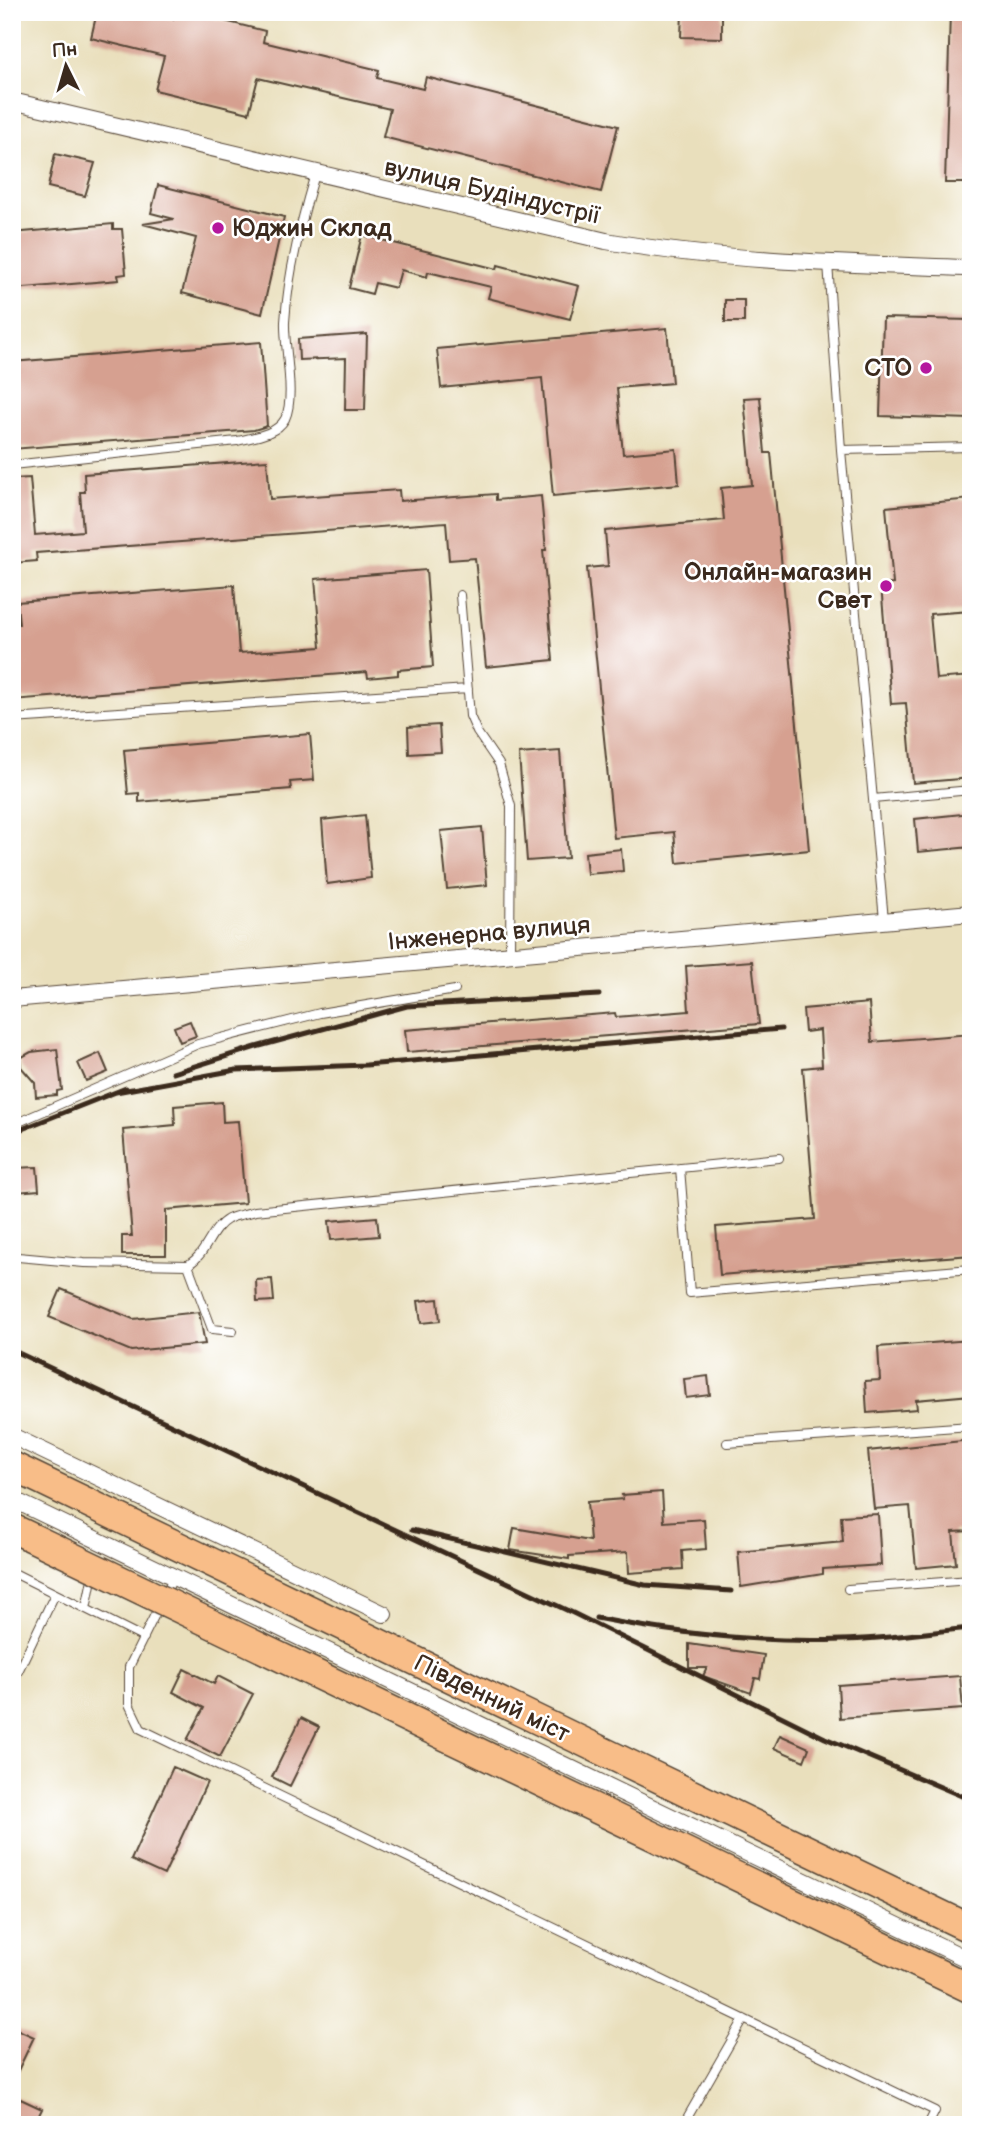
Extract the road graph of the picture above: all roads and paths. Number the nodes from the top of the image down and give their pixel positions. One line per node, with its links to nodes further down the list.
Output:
1 (12, 102): 2 (street, вулиця Будіндустрії)
2 (315, 174): 3 (street, вулиця Будіндустрії); 7 (lane)
3 (828, 263): 4 (street, вулиця Будіндустрії); 6 (lane)
4 (971, 268)
5 (971, 447): 6 (lane)
6 (841, 450): 12 (lane)
7 (12, 465)
8 (460, 595): 9 (lane)
9 (468, 689): 10 (lane); 15 (lane)
10 (12, 719)
11 (971, 790): 12 (lane)
12 (873, 799): 14 (lane)
13 (971, 913): 14 (street, Інженерна вулиця)
14 (884, 919): 15 (street, Інженерна вулиця)
15 (510, 954): 17 (street, Інженерна вулиця)
16 (455, 990): 18 (lane)
17 (12, 999)
18 (12, 1125)
19 (779, 1158): 20 (lane)
20 (680, 1168): 22 (lane); 23 (lane)
21 (12, 1252): 22 (lane)
22 (188, 1265): 24 (lane)
23 (971, 1269)
24 (233, 1331)
25 (971, 1426): 27 (lane)
26 (12, 1436): 38 (street)
27 (727, 1443)
28 (12, 1466): 41 (highway, Південний міст)
29 (12, 1499): 31 (street)
30 (12, 1528): 43 (highway, bridge)
31 (99, 1541): 33 (street); 37 (lane)
32 (12, 1572): 36 (lane)
33 (174, 1576): 39 (lane); 42 (street)
34 (971, 1580): 35 (lane)
35 (848, 1589)
36 (55, 1594): 37 (lane); 40 (lane)
37 (86, 1609): 39 (lane)
38 (384, 1614)
39 (144, 1638): 44 (lane)
40 (12, 1684)
41 (971, 1929)
42 (971, 1961)
43 (971, 1989)
44 (744, 2018): 45 (lane); 46 (lane)
45 (683, 2125)
46 (928, 2125)

